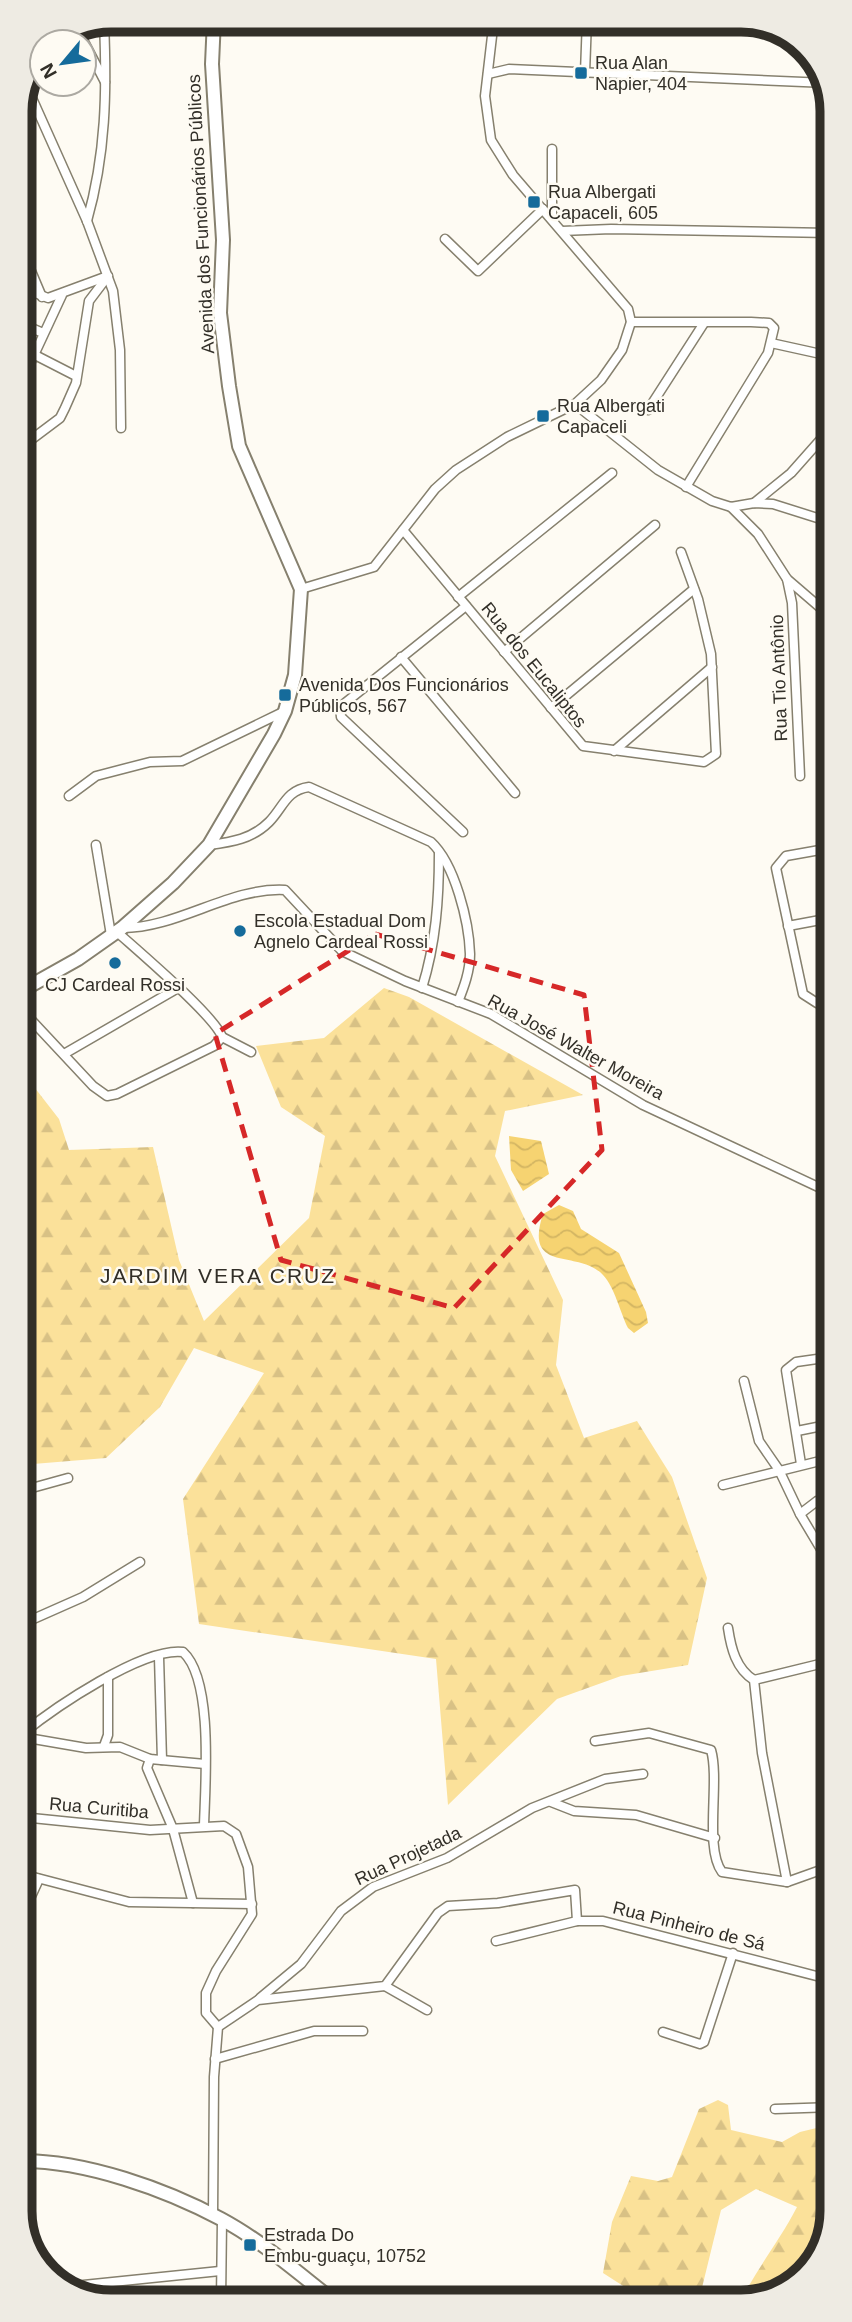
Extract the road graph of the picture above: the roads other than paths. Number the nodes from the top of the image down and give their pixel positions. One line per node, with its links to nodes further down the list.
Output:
1 (104, 32): 9 (street)
2 (213, 32): 46 (street, Avenida dos Funcionários Públicos)
3 (493, 32): 7 (street)
4 (587, 32): 6 (street)
5 (98, 68): 9 (street)
6 (585, 73): 7 (street); 8 (street)
7 (488, 74): 12 (street)
8 (815, 83)
9 (107, 85): 14 (street)
10 (33, 100): 14 (street)
11 (552, 149): 13 (street)
12 (544, 209): 13 (street); 17 (street)
13 (552, 219): 15 (street)
14 (88, 220): 19 (street)
15 (562, 231): 16 (street); 23 (street)
16 (820, 233)
17 (444, 239)
18 (32, 273): 22 (street)
19 (108, 276): 21 (street); 31 (street); 34 (street)
20 (32, 292): 22 (street)
21 (62, 295): 22 (street); 26 (street)
22 (42, 297)
23 (631, 322): 24 (street); 32 (street)
24 (704, 323): 27 (street); 33 (street)
25 (32, 329): 26 (street)
26 (43, 333): 29 (street)
27 (771, 344): 28 (street); 38 (street)
28 (820, 354)
29 (35, 355): 30 (street); 31 (street)
30 (32, 359)
31 (76, 376): 35 (street)
32 (575, 404): 38 (street); 43 (street)
33 (648, 410)
34 (121, 428)
35 (32, 439)
36 (820, 442): 39 (street)
37 (612, 473): 48 (street)
38 (686, 487): 40 (street)
39 (754, 503): 40 (street); 41 (street)
40 (730, 507): 45 (street)
41 (820, 519)
42 (655, 525): 51 (street)
43 (403, 530): 46 (street); 48 (street, Rua dos Eucaliptos)
44 (681, 552): 47 (street, Rua dos Eucaliptos)
45 (787, 579): 50 (street); 57 (street, Rua Tio Antônio)
46 (301, 589): 55 (street, Avenida dos Funcionários Públicos)
47 (694, 589): 53 (street, Rua dos Eucaliptos); 54 (street)
48 (458, 597): 49 (street, Rua dos Eucaliptos)
49 (466, 606): 51 (street, Rua dos Eucaliptos); 52 (street)
50 (820, 607)
51 (504, 652): 54 (street, Rua dos Eucaliptos)
52 (401, 657): 58 (street); 60 (street)
53 (712, 667): 56 (street); 56 (street, Rua dos Eucaliptos)
54 (551, 708): 56 (street, Rua dos Eucaliptos)
55 (285, 711): 59 (street); 62 (street, Avenida dos Funcionários Públicos)
56 (614, 751)
57 (800, 776)
58 (515, 793)
59 (69, 796)
60 (463, 832)
61 (96, 845): 67 (street)
62 (209, 845): 63 (street); 67 (street, Avenida dos Funcionários Públicos)
63 (439, 850): 70 (street); 71 (street)
64 (820, 850): 66 (street)
65 (820, 920): 66 (street)
66 (788, 926): 72 (street)
67 (117, 932): 68 (street, Avenida dos Funcionários Públicos); 69 (street); 70 (street, Rua José Walter Moreira)
68 (32, 985)
69 (178, 988): 74 (street); 76 (street)
70 (422, 988): 71 (street, Rua José Walter Moreira)
71 (458, 1002): 77 (street, Rua José Walter Moreira)
72 (820, 1003)
73 (32, 1021): 76 (street)
74 (222, 1037): 75 (street); 76 (street)
75 (251, 1052)
76 (64, 1054)
77 (820, 1188)
78 (820, 1359): 81 (street)
79 (744, 1381): 84 (street)
80 (820, 1426): 81 (street)
81 (797, 1431): 83 (street)
82 (820, 1460): 83 (street)
83 (801, 1464): 84 (street)
84 (779, 1470): 86 (street); 89 (street)
85 (68, 1478): 87 (street)
86 (723, 1485)
87 (32, 1489)
88 (820, 1500): 89 (street)
89 (800, 1514): 90 (street)
90 (820, 1545)
91 (140, 1562): 92 (street)
92 (32, 1620)
93 (728, 1628): 97 (street)
94 (159, 1657): 96 (street); 103 (street); 104 (street)
95 (820, 1664): 97 (street)
96 (108, 1677): 98 (street); 101 (street)
97 (754, 1680): 114 (street)
98 (32, 1727)
99 (32, 1737): 101 (street)
100 (595, 1741): 110 (street)
101 (104, 1746): 102 (street)
102 (150, 1759): 103 (street); 109 (street)
103 (162, 1760): 104 (street)
104 (205, 1764): 108 (street)
105 (642, 1774): 106 (street, Rua Projetada)
106 (551, 1802): 110 (street); 123 (street, Rua Projetada)
107 (32, 1817): 109 (street, Rua Curitiba)
108 (204, 1826): 109 (street, Rua Curitiba); 117 (street)
109 (173, 1829): 116 (street)
110 (715, 1838): 114 (street)
111 (820, 1870): 114 (street)
112 (32, 1877): 113 (street)
113 (39, 1879): 115 (street); 116 (street)
114 (787, 1882)
115 (32, 1894)
116 (193, 1903): 117 (street)
117 (252, 1904): 125 (street)
118 (577, 1921): 119 (street, Rua Pinheiro de Sá); 120 (street, Rua Pinheiro de Sá); 122 (street)
119 (496, 1941)
120 (733, 1953): 121 (street, Rua Pinheiro de Sá); 127 (street)
121 (820, 1977)
122 (385, 1986): 123 (street, Rua Projetada); 124 (street)
123 (258, 2000): 125 (street, Rua Projetada)
124 (426, 2010)
125 (218, 2027): 128 (street)
126 (363, 2031): 128 (street)
127 (663, 2032)
128 (215, 2059): 132 (street)
129 (820, 2108): 130 (street)
130 (775, 2109)
131 (32, 2161): 132 (street)
132 (218, 2217): 133 (street); 136 (street)
133 (220, 2271): 134 (street); 135 (street)
134 (83, 2285)
135 (221, 2290)
136 (319, 2290)

